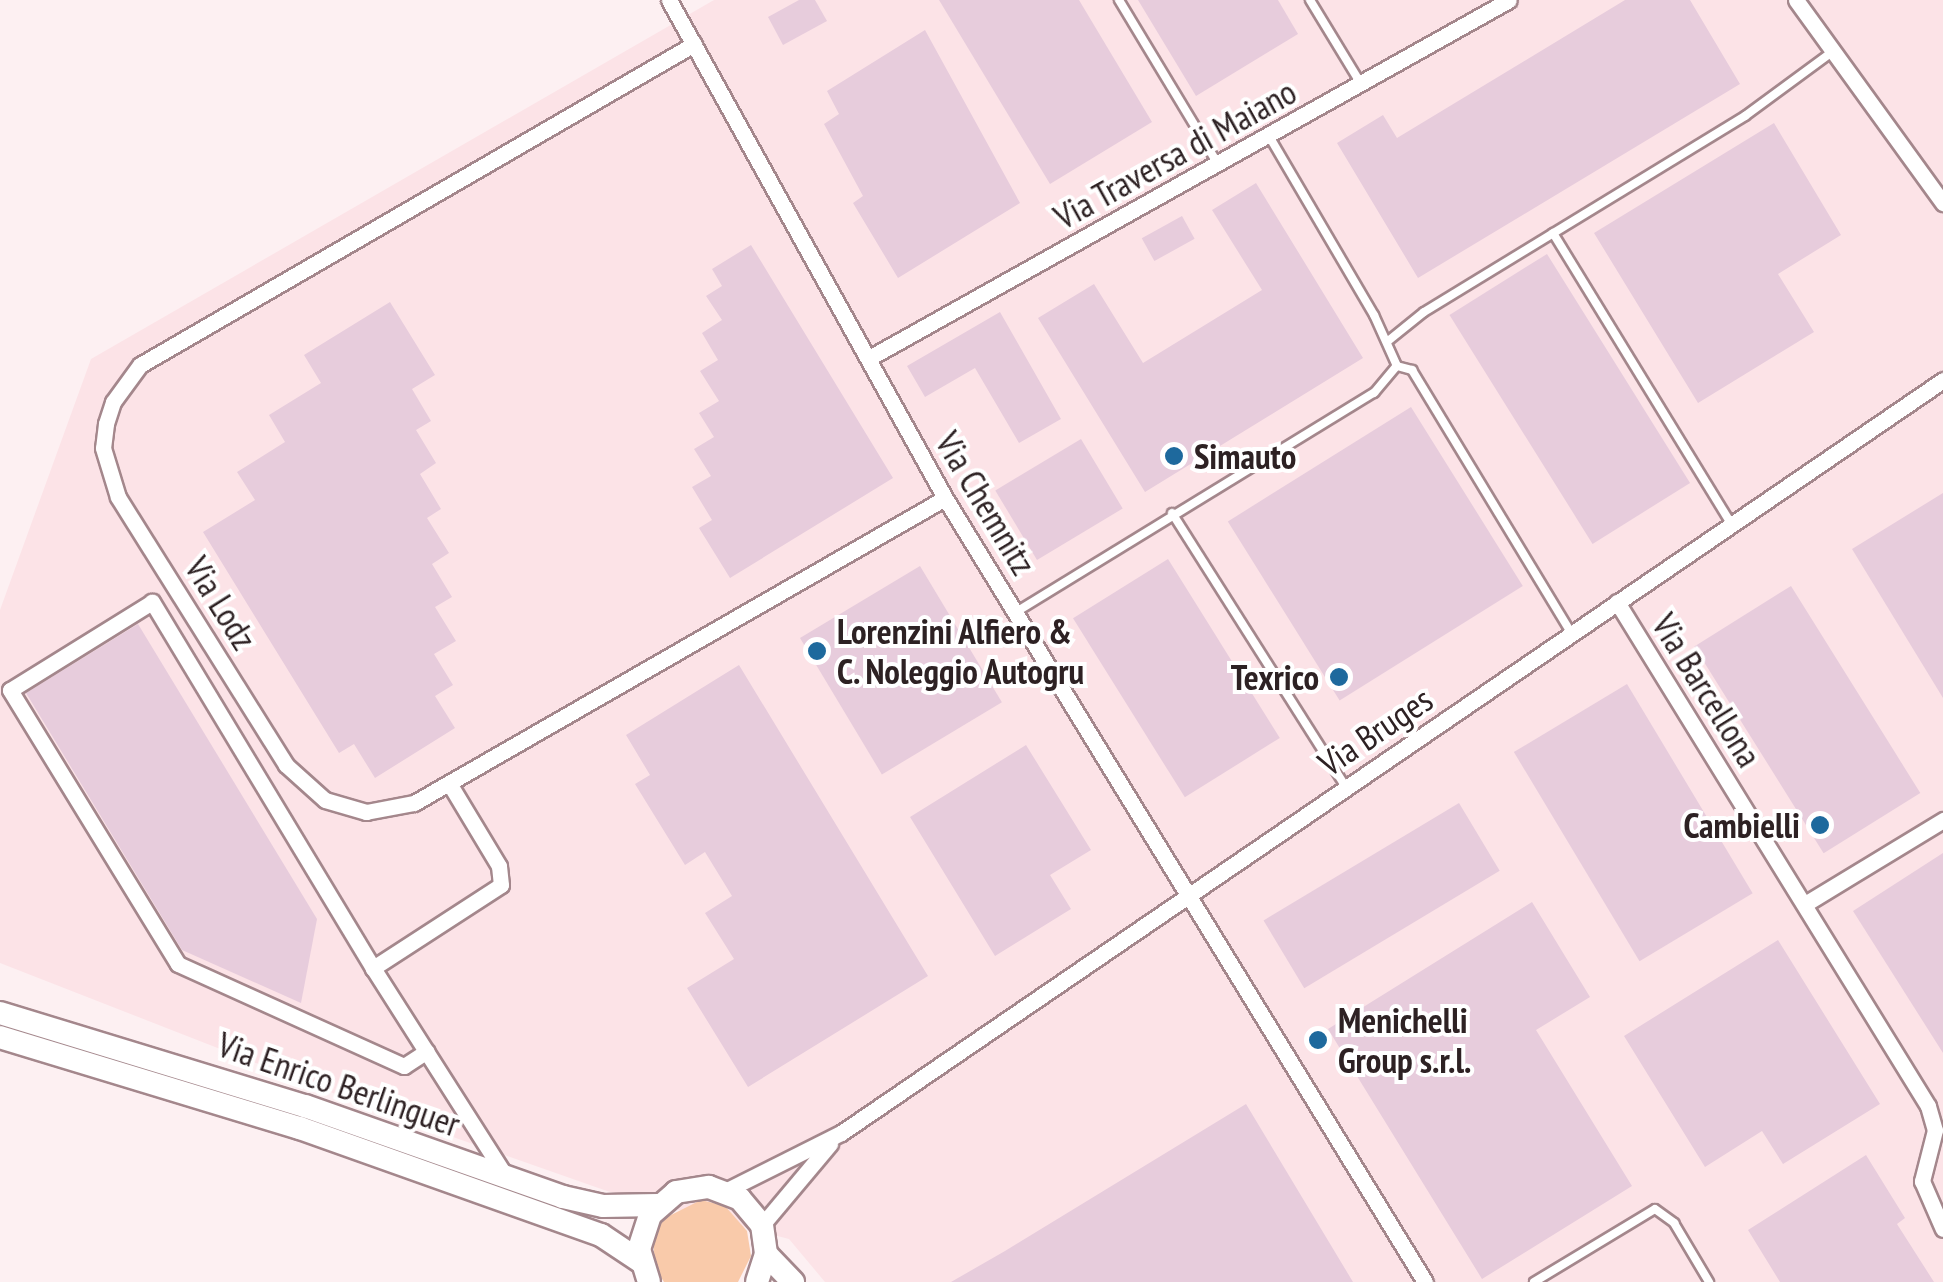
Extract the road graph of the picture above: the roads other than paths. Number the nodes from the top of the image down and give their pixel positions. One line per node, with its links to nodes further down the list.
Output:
1 (669, 0): 6 (street, Via Chemnitz)
2 (1119, 0): 10 (lane)
3 (1310, 0): 8 (lane)
4 (1509, 0): 8 (street, Via Traversa di Maiano)
5 (1796, 0): 7 (street)
6 (694, 44): 14 (street, Via Chemnitz); 23 (street, Via Lodz)
7 (1833, 51): 11 (street); 12 (lane)
8 (1361, 84): 9 (street, Via Traversa di Maiano)
9 (1268, 136): 10 (street, Via Traversa di Maiano); 13 (lane)
10 (1218, 164): 14 (street, Via Traversa di Maiano)
11 (1943, 203)
12 (1553, 233): 13 (lane); 19 (lane)
13 (1388, 342): 15 (lane)
14 (869, 358): 17 (street, Via Chemnitz)
15 (1397, 366): 18 (lane); 22 (lane)
16 (1943, 380): 19 (street, Via Bruges)
17 (946, 498): 21 (street, Via Chemnitz); 23 (street, Via Lodz)
18 (1172, 513): 21 (lane); 24 (lane)
19 (1732, 525): 20 (street, Via Bruges)
20 (1617, 602): 22 (street, Via Bruges); 27 (street, Via Barcellona)
21 (1016, 612): 26 (street, Via Chemnitz)
22 (1571, 633): 24 (street, Via Bruges)
23 (449, 783): 28 (street)
24 (1346, 787): 26 (street, Via Bruges)
25 (1943, 820): 27 (street)
26 (1188, 894): 32 (street, Via Bruges); 42 (street, Via Chemnitz)
27 (1805, 904): 37 (street, Via Barcellona)
28 (373, 968): 31 (street); 31 (street)
29 (0, 1013): 33 (main road, Via Enrico Berlinguer)
30 (0, 1037): 39 (main road, Via Enrico Berlinguer)
31 (427, 1051): 33 (street)
32 (840, 1133): 34 (street, Via Bruges); 36 (street, Via Bruges)
33 (507, 1178): 35 (main road, Via Enrico Berlinguer)
34 (727, 1190): 35 (main road, Via Enrico Berlinguer); 36 (main road)
35 (658, 1205): 39 (main road, Via Enrico Berlinguer)
36 (762, 1225): 38 (main road)
37 (1943, 1229)
38 (766, 1254): 40 (main road); 41 (main road)
39 (644, 1272)
40 (758, 1282)
41 (793, 1282)
42 (1425, 1282)
43 (1534, 1282): 44 (lane)
44 (1709, 1282)

